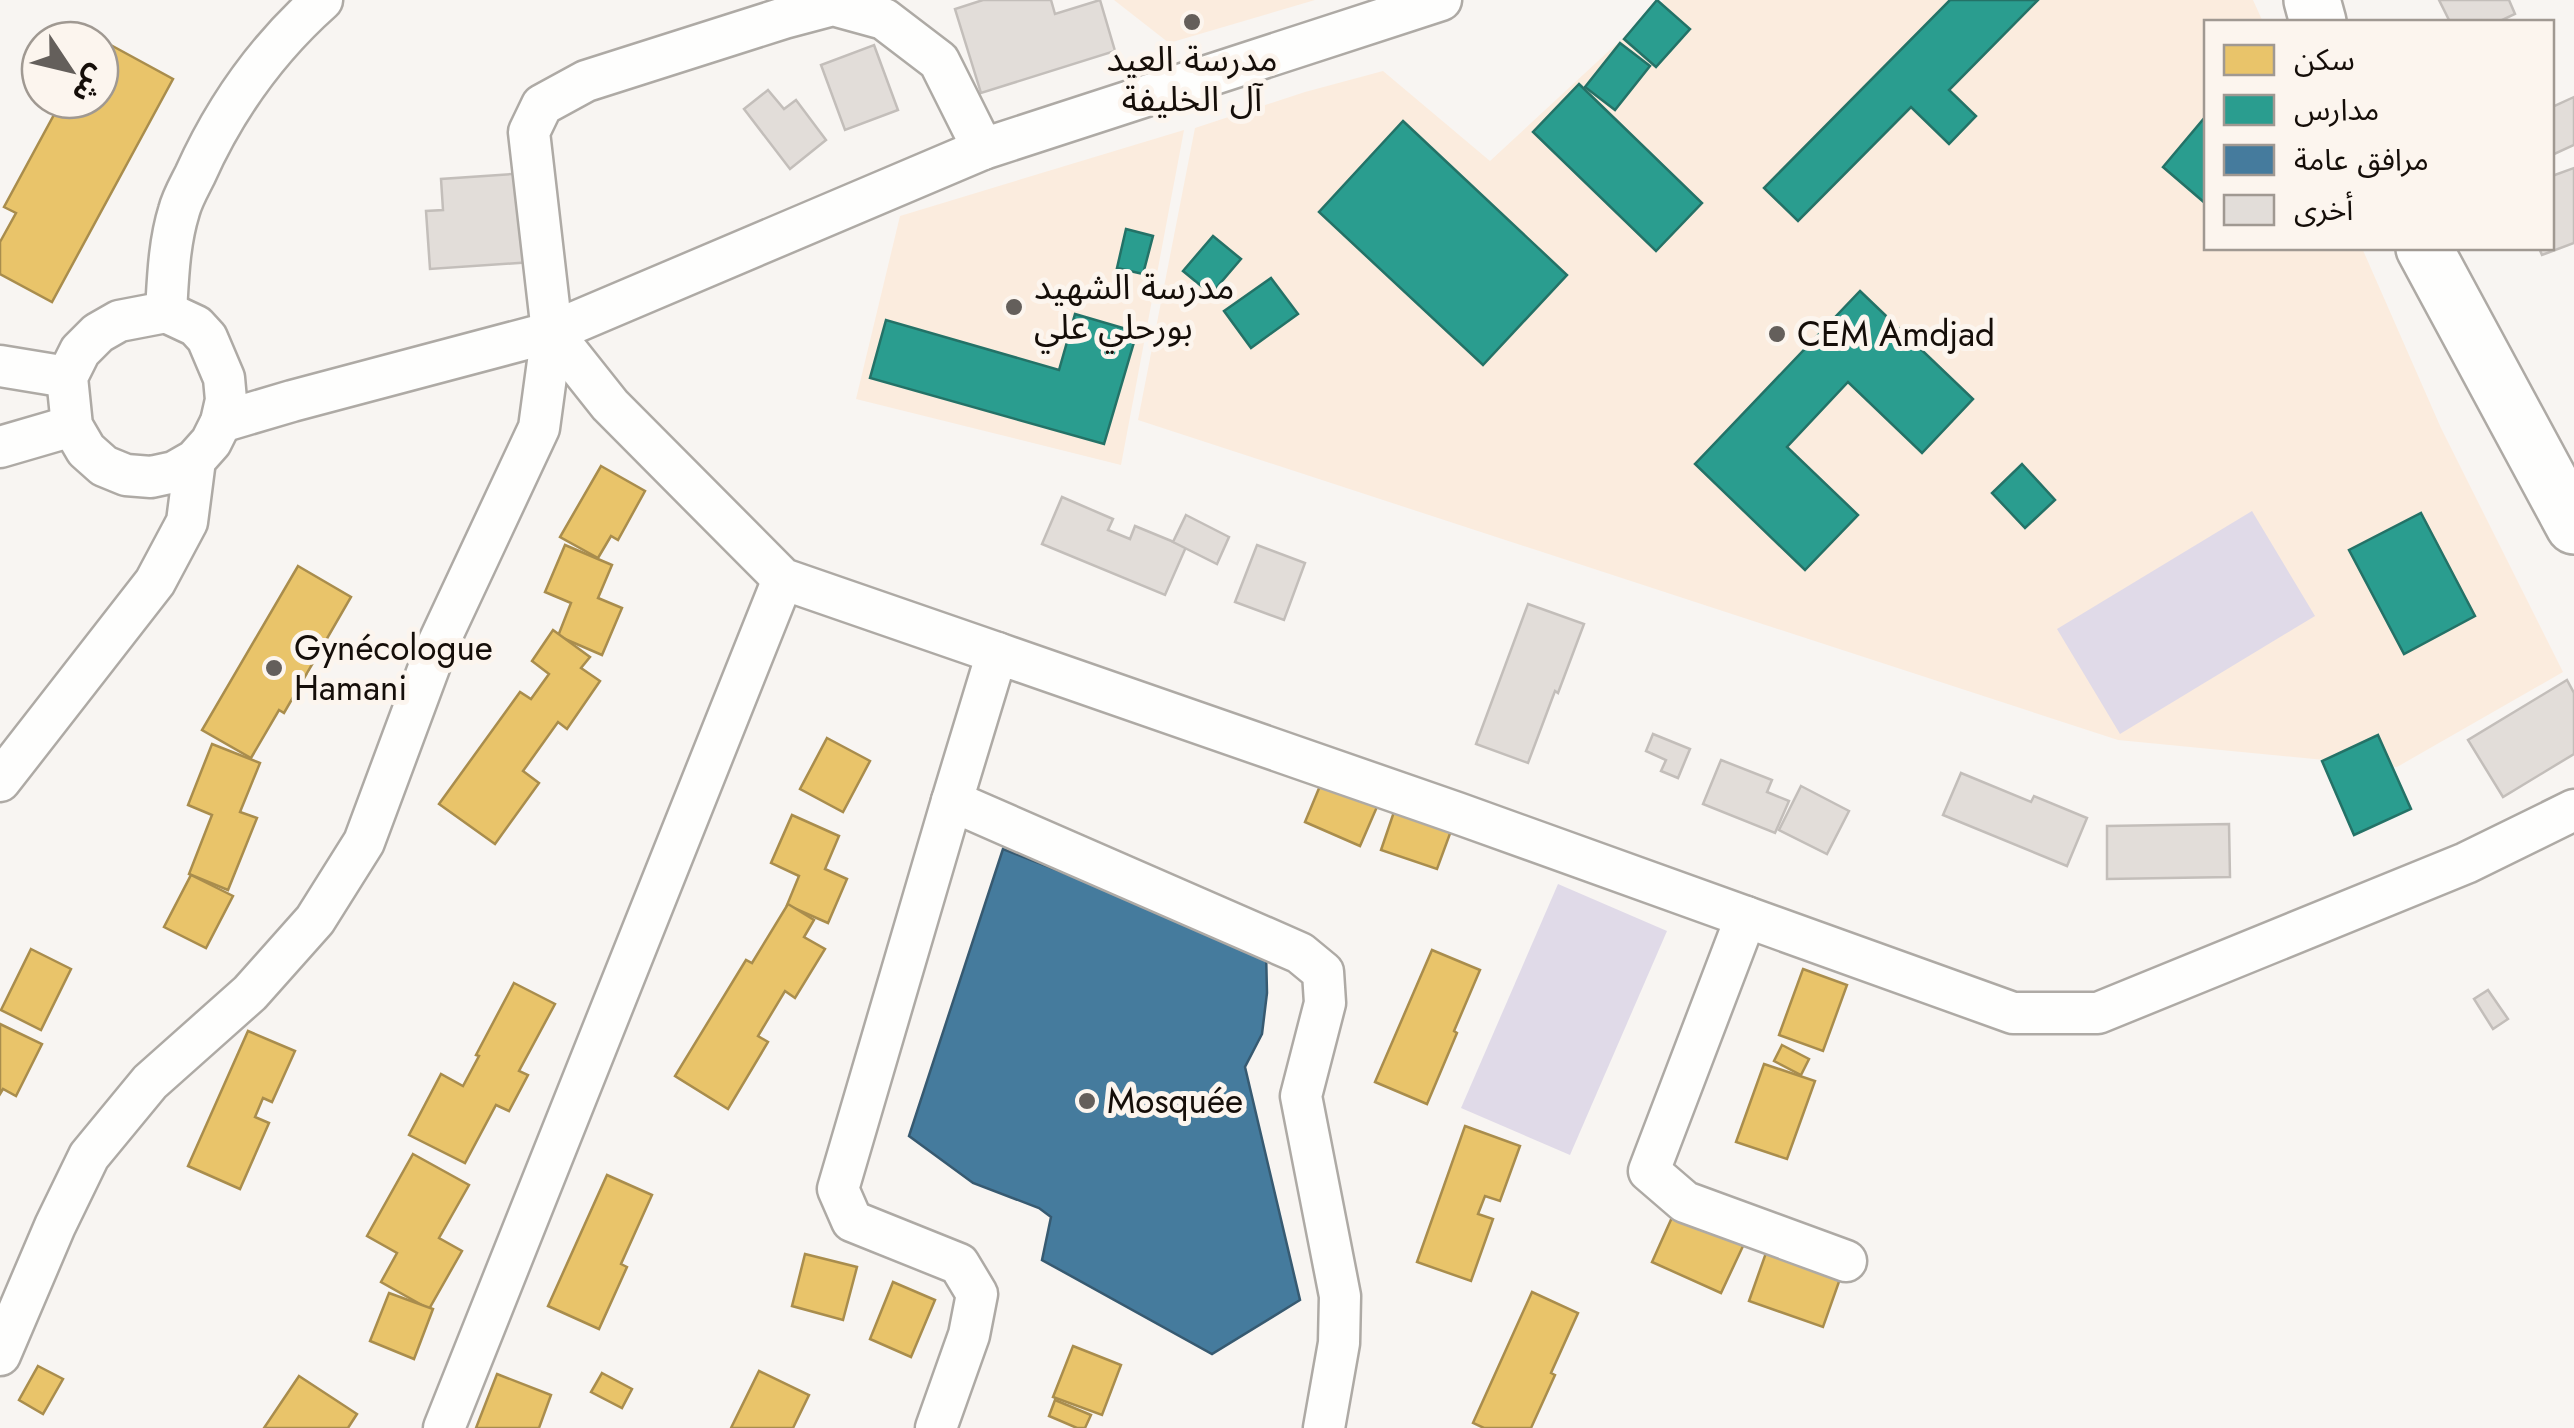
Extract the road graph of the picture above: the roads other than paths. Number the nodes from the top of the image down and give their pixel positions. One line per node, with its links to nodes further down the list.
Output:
1 (322, 0): 5 (street)
2 (1441, 0): 3 (street)
3 (983, 149): 6 (street); 6 (street)
4 (2425, 250): 13 (main road)
5 (166, 312): 8 (street); 9 (street)
6 (552, 332): 9 (street); 14 (street); 21 (street)
7 (0, 366): 8 (street)
8 (67, 377): 10 (street)
9 (221, 422): 12 (street)
10 (72, 426): 11 (street); 12 (street)
11 (0, 447)
12 (195, 460): 16 (street)
13 (2574, 526)
14 (782, 579): 15 (street); 22 (street)
15 (997, 653): 17 (street); 19 (street)
16 (0, 781)
17 (952, 801): 23 (street); 24 (street)
18 (2574, 810): 19 (street)
19 (1746, 917): 20 (street)
20 (1846, 1261)
21 (0, 1355)
22 (444, 1428)
23 (936, 1428)
24 (1324, 1428)

